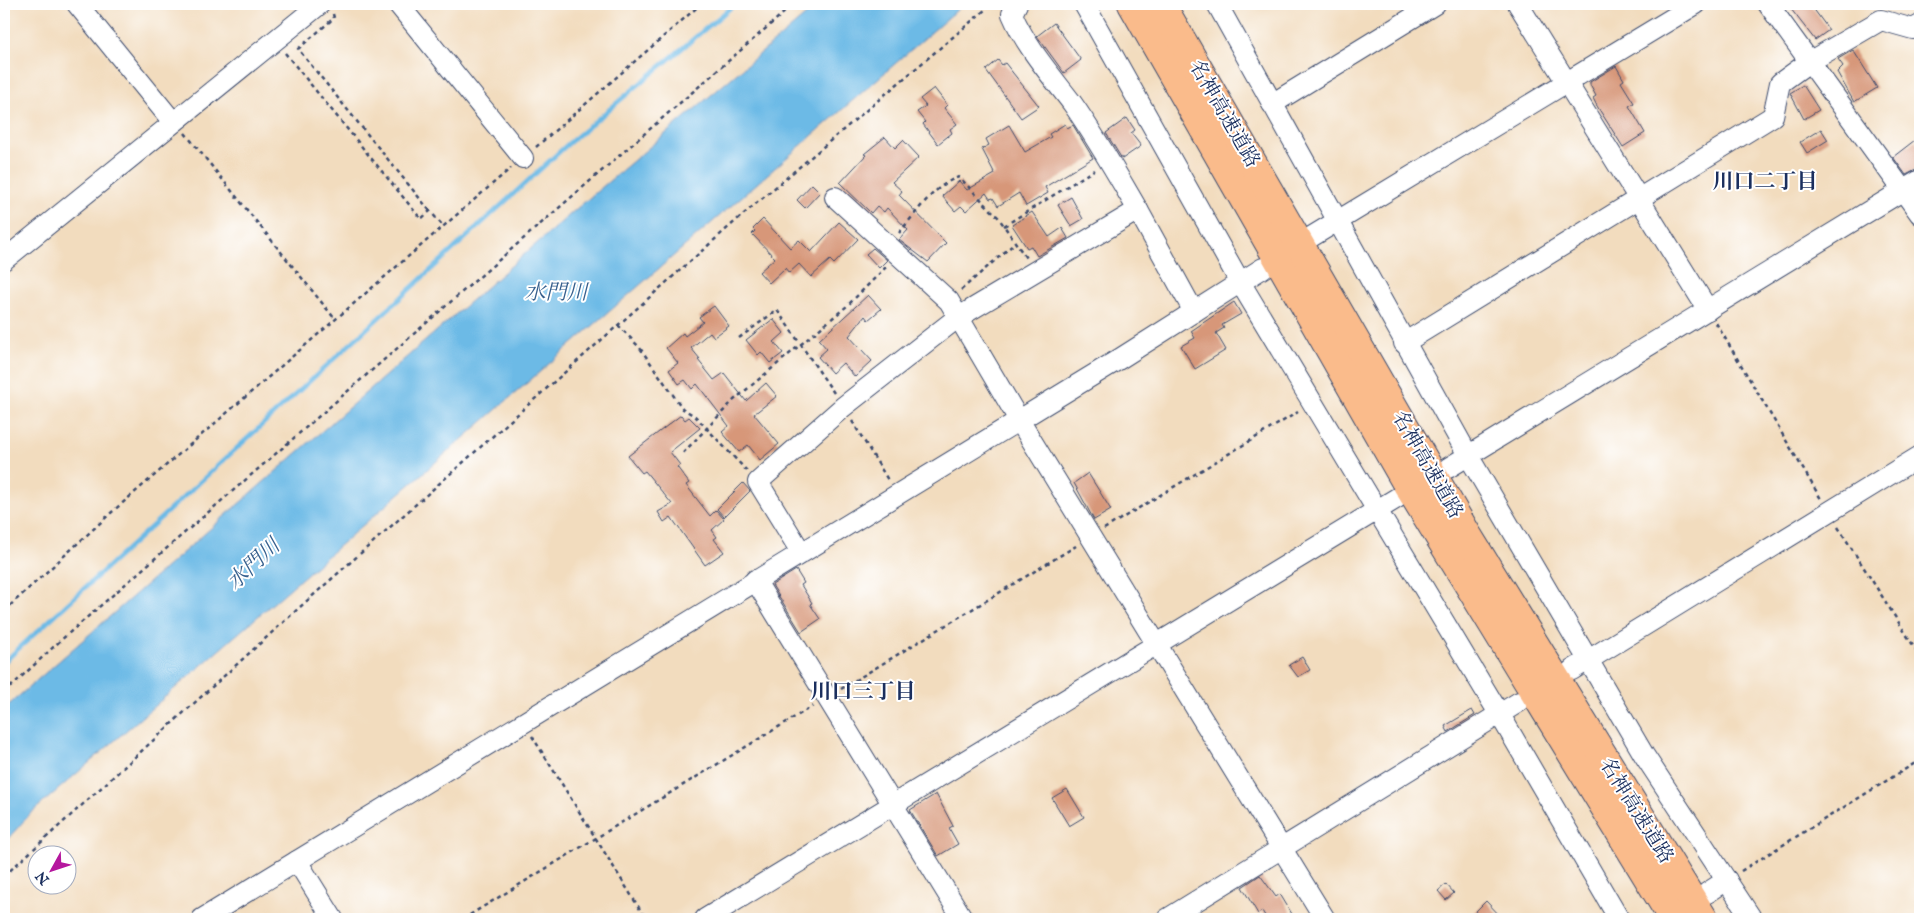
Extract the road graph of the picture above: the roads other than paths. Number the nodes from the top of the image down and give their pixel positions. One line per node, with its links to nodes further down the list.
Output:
1 (76, 4): 16 (street)
2 (398, 4): 17 (street)
3 (1017, 4): 22 (street)
4 (1084, 4): 28 (street)
5 (1217, 4): 15 (street)
6 (1435, 4): 15 (street)
7 (1518, 4): 14 (street)
8 (1696, 4): 14 (street)
9 (1768, 4): 13 (street)
10 (321, 7): 16 (street)
11 (1150, 9): 46 (highway, 名神高速道路); 61 (highway, 名神高速道路)
12 (1920, 25): 13 (street)
13 (1810, 62): 19 (street); 21 (street)
14 (1566, 83): 21 (street); 24 (street)
15 (1272, 104): 24 (street)
16 (174, 121): 26 (street)
17 (523, 158)
18 (1920, 180): 19 (street)
19 (1903, 191): 23 (street); 30 (street)
20 (835, 197): 29 (street)
21 (1638, 198): 30 (street); 32 (street)
22 (1138, 210): 29 (street); 31 (street)
23 (1920, 214)
24 (1336, 221): 25 (street); 32 (street)
25 (1312, 237)
26 (4, 260)
27 (1263, 268): 28 (street)
28 (1240, 282): 31 (street); 38 (street)
29 (953, 309): 33 (street); 39 (street)
30 (1708, 310): 35 (street)
31 (1194, 312): 33 (street)
32 (1404, 343): 35 (street)
33 (1019, 420): 39 (street); 41 (street)
34 (1920, 456): 42 (street)
35 (1469, 457): 36 (street); 42 (street)
36 (1448, 468)
37 (1397, 498): 38 (street)
38 (1377, 512): 41 (street); 45 (street)
39 (801, 552): 40 (street)
40 (755, 580): 47 (street); 49 (street)
41 (1156, 644): 47 (street); 48 (street)
42 (1590, 660): 43 (street); 50 (street)
43 (1572, 670)
44 (1519, 702): 45 (street)
45 (1500, 715): 48 (street); 58 (street)
46 (1552, 724): 59 (highway); 60 (highway, 名神高速道路)
47 (894, 806): 54 (street); 55 (street)
48 (1283, 849): 56 (street); 57 (street)
49 (297, 861): 52 (street); 53 (street)
50 (1727, 880): 51 (street); 62 (street)
51 (1707, 892)
52 (202, 919)
53 (333, 919)
54 (705, 919)
55 (962, 919)
56 (1167, 919)
57 (1325, 919)
58 (1619, 919)
59 (1665, 919)
60 (1673, 919)
61 (1704, 919)
62 (1752, 919)

